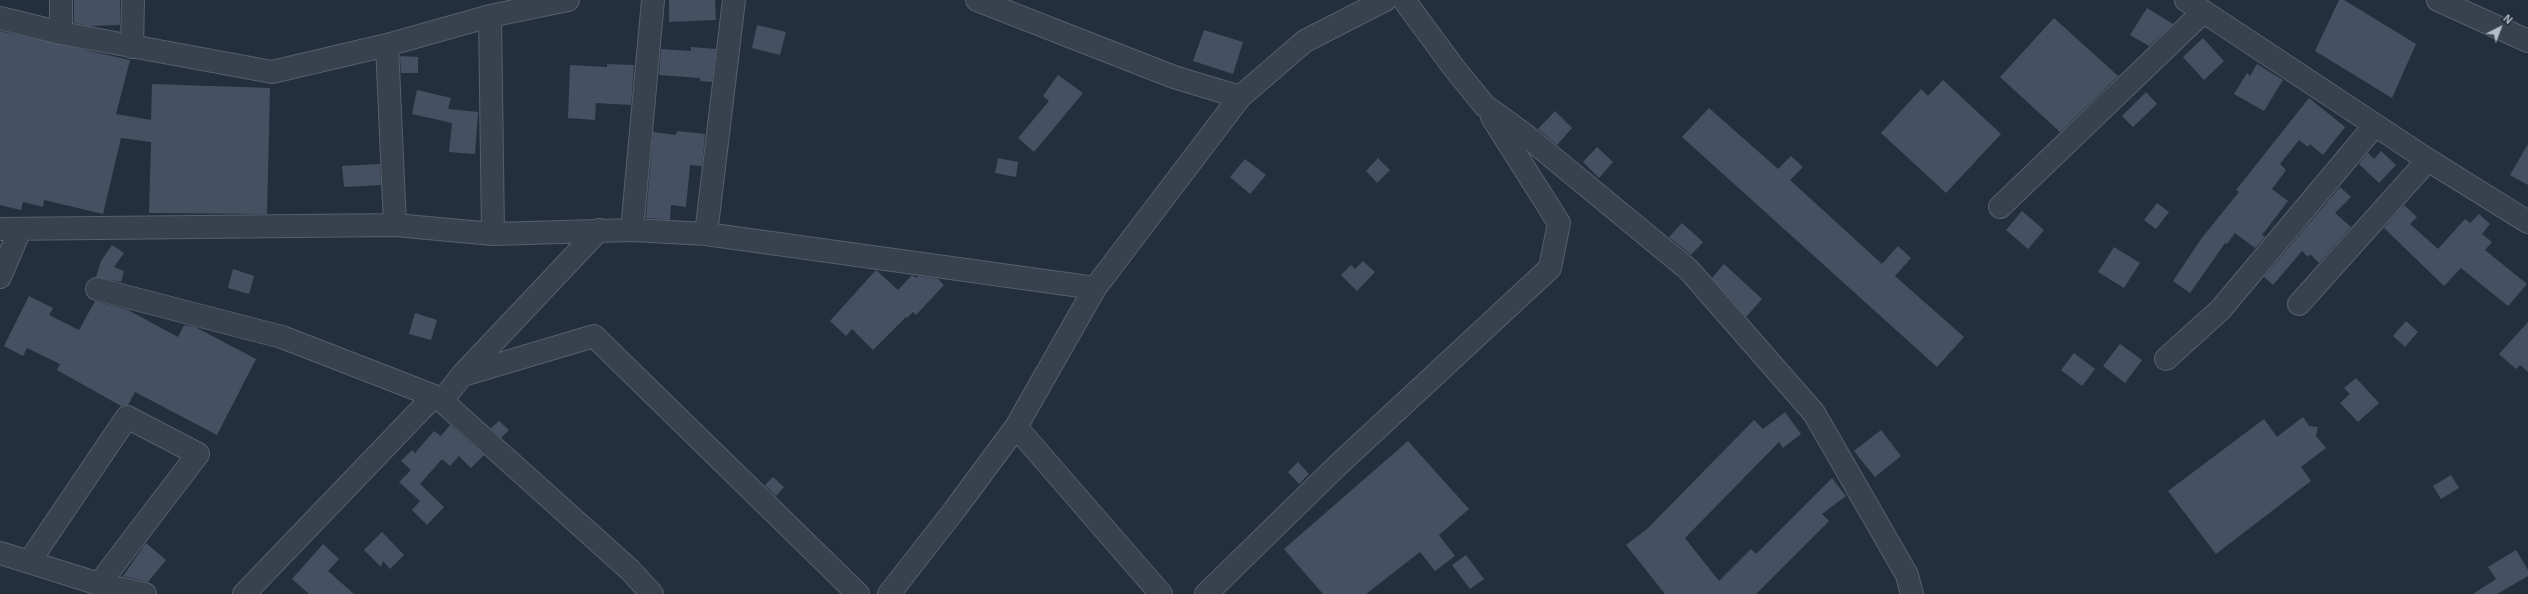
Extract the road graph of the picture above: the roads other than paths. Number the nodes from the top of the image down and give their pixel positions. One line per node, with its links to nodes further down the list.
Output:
1 (61, 0): 13 (street)
2 (133, 0): 16 (street)
3 (568, 0): 11 (street)
4 (653, 0): 26 (street)
5 (734, 0): 28 (street)
6 (977, 0): 17 (street)
7 (1385, 0): 17 (street)
8 (1404, 0): 18 (street)
9 (2438, 0): 14 (street)
10 (2195, 6): 19 (street); 21 (street)
11 (490, 16): 15 (street); 27 (street)
12 (0, 18): 13 (street)
13 (60, 33): 16 (street)
14 (2528, 41)
15 (387, 45): 16 (street); 23 (street)
16 (132, 47)
17 (1240, 97): 30 (street)
18 (1486, 106): 46 (street); 47 (street)
19 (2375, 125): 20 (street); 33 (street)
20 (2428, 160): 22 (street); 32 (street)
21 (2000, 206)
22 (2528, 222)
23 (395, 225): 24 (street); 27 (street)
24 (10, 230): 29 (street)
25 (599, 230): 26 (street); 27 (street); 34 (street)
26 (632, 230): 28 (street)
27 (493, 234)
28 (706, 234): 30 (street)
29 (0, 277)
30 (1095, 288): 36 (street)
31 (97, 289): 35 (street)
32 (2299, 304)
33 (2166, 359)
34 (462, 375): 35 (street); 43 (street)
35 (438, 398): 41 (street); 42 (street)
36 (1016, 427): 44 (street); 45 (street)
37 (0, 553): 38 (street)
38 (29, 562): 39 (street); 39 (street)
39 (99, 584): 40 (street)
40 (144, 594)
41 (244, 594)
42 (652, 594)
43 (858, 594)
44 (889, 594)
45 (1161, 594)
46 (1206, 594)
47 (1912, 594)

